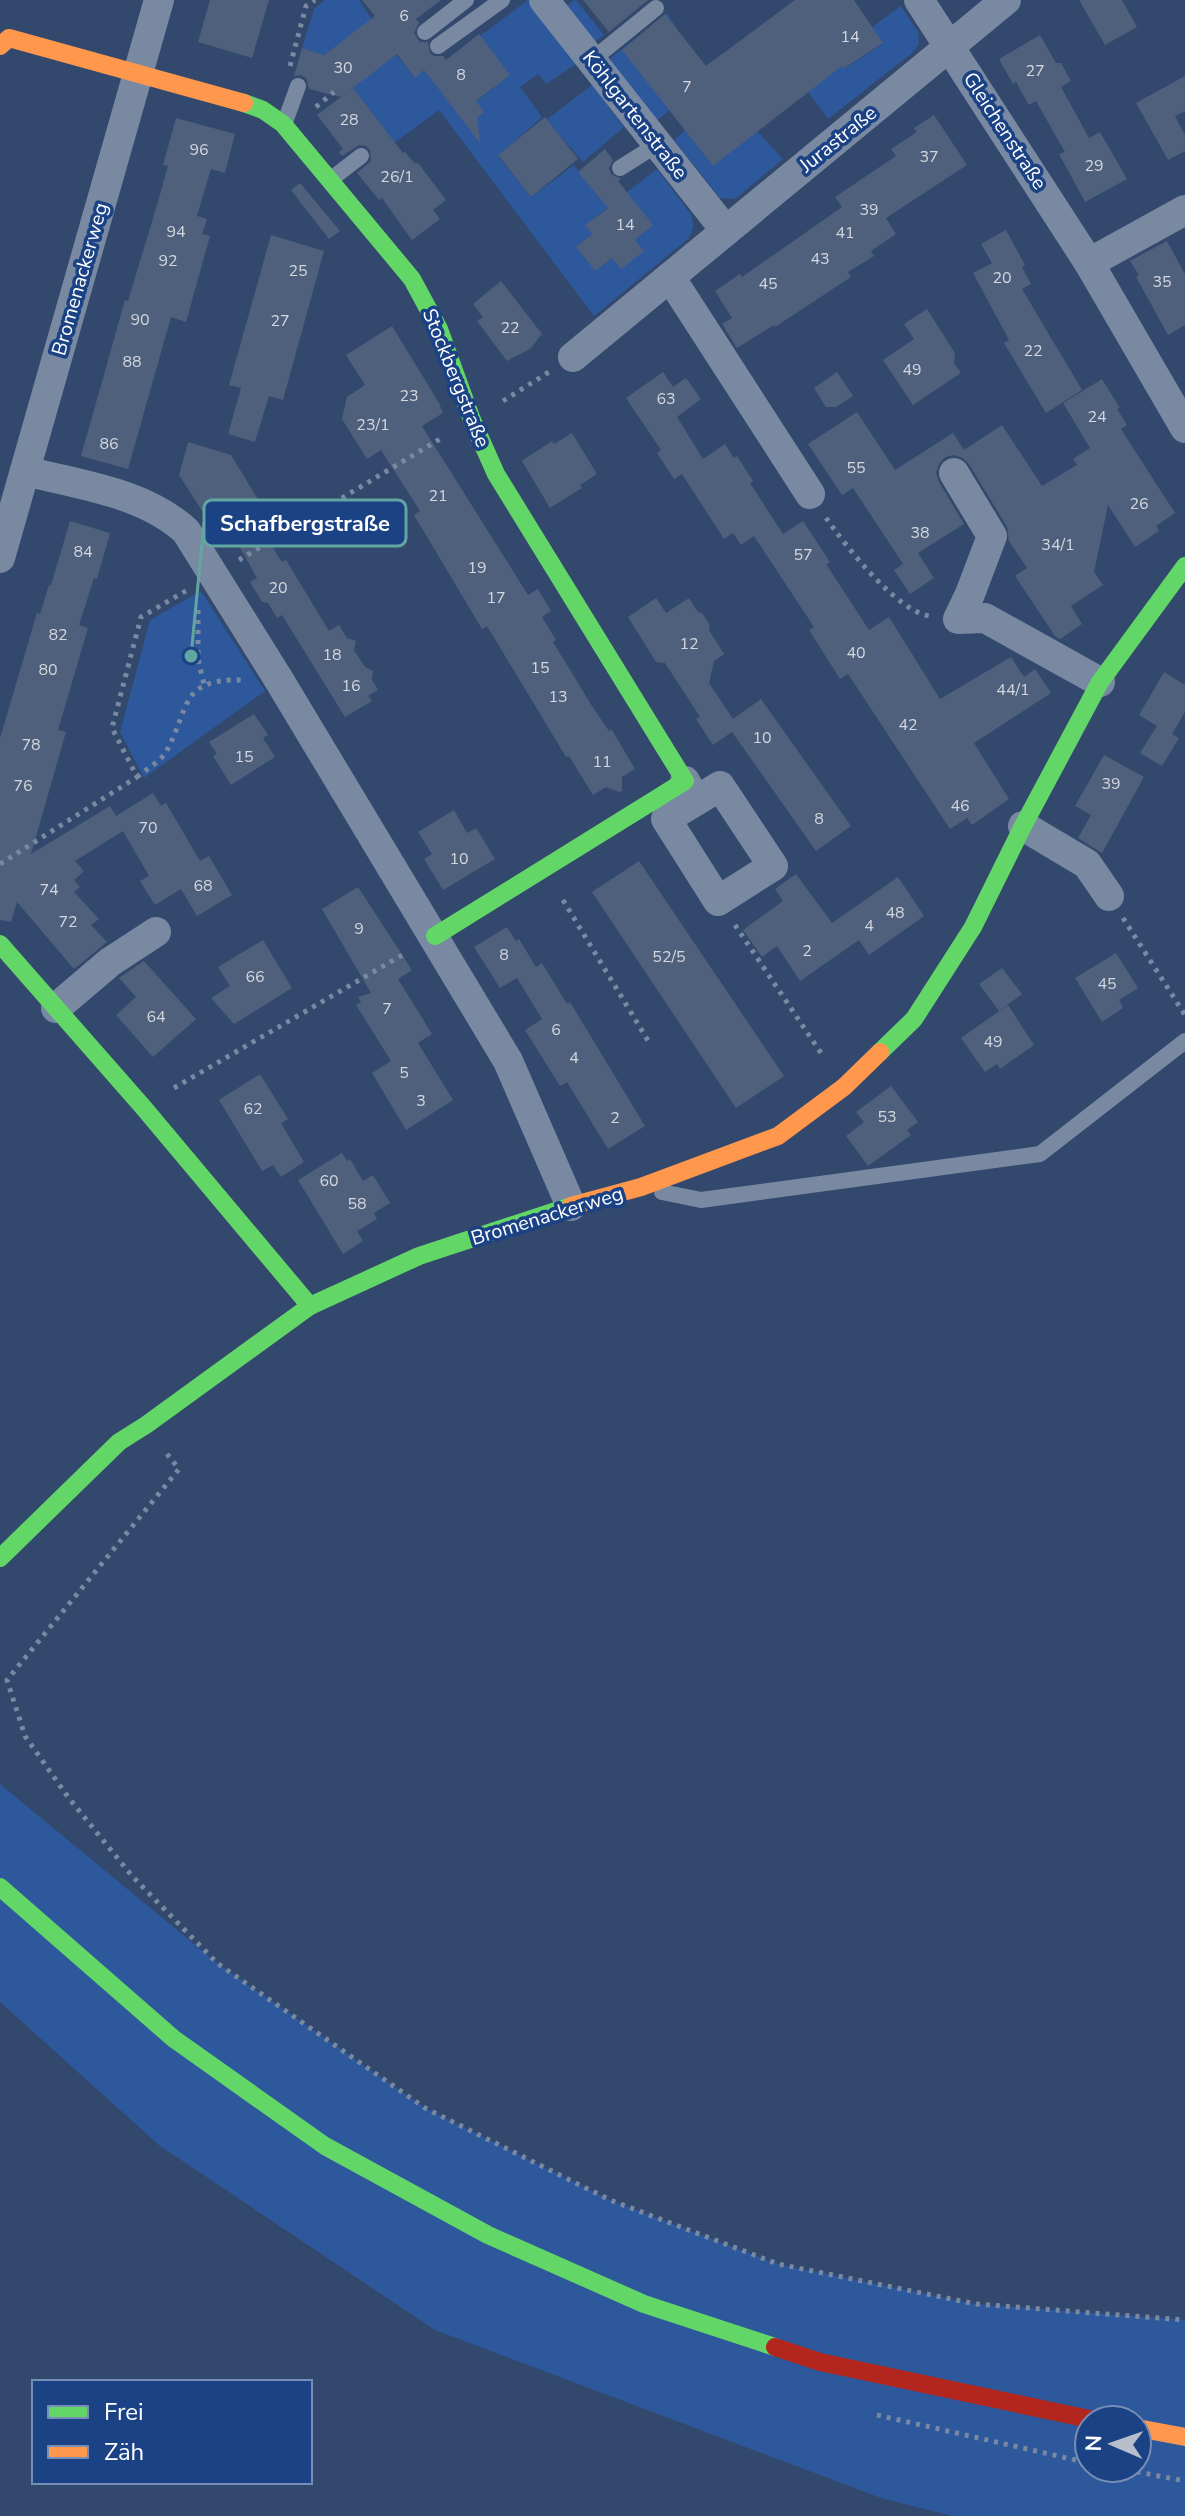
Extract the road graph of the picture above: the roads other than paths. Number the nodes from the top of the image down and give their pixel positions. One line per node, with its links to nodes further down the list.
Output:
1 (159, 0): 13 (street, Bromenackerweg)
2 (466, 0): 8 (lane)
3 (502, 0): 10 (lane)
4 (544, 0): 12 (street, Köhlgartenstraße)
5 (919, 0): 11 (street, Gleichenstraße)
6 (1006, 0): 11 (street, Jurastraße)
7 (656, 8): 12 (lane)
8 (425, 32)
9 (0, 46): 13 (street, Stockbergstraße)
10 (438, 46)
11 (951, 47): 21 (street, Jurastraße); 22 (street, Gleichenstraße)
12 (592, 60): 16 (street, Köhlgartenstraße)
13 (139, 73): 15 (street, Stockbergstraße); 26 (street, Bromenackerweg)
14 (298, 86): 15 (lane)
15 (279, 121): 19 (street, Stockbergstraße)
16 (658, 144): 18 (lane); 21 (street, Köhlgartenstraße)
17 (361, 156): 19 (lane)
18 (620, 168)
19 (329, 181): 32 (street, Stockbergstraße)
20 (1185, 210): 22 (street)
21 (726, 231): 23 (street, Jurastraße)
22 (1089, 263): 25 (street, Gleichenstraße)
23 (670, 277): 24 (street, Jurastraße); 28 (street)
24 (573, 357)
25 (1185, 428)
26 (25, 471): 29 (street, Bromenackerweg); 36 (street)
27 (954, 473): 31 (street)
28 (810, 494)
29 (0, 558)
30 (1185, 566): 31 (street, Bromenackerweg)
31 (1100, 682): 33 (street, Bromenackerweg)
32 (690, 791): 32 (street); 36 (street)
33 (1023, 826): 34 (street); 40 (street, Bromenackerweg)
34 (1109, 896)
35 (156, 932): 38 (street)
36 (435, 936): 41 (street)
37 (0, 944): 38 (street)
38 (56, 1008): 42 (street)
39 (1185, 1041): 40 (lane)
40 (641, 1187): 41 (street, Bromenackerweg)
41 (571, 1206): 42 (street, Bromenackerweg)
42 (310, 1306): 43 (street, Bromenackerweg)
43 (0, 1558)
44 (0, 1887): 45 (street)
45 (1073, 2416)
46 (1153, 2431): 47 (street)
47 (1185, 2437)

